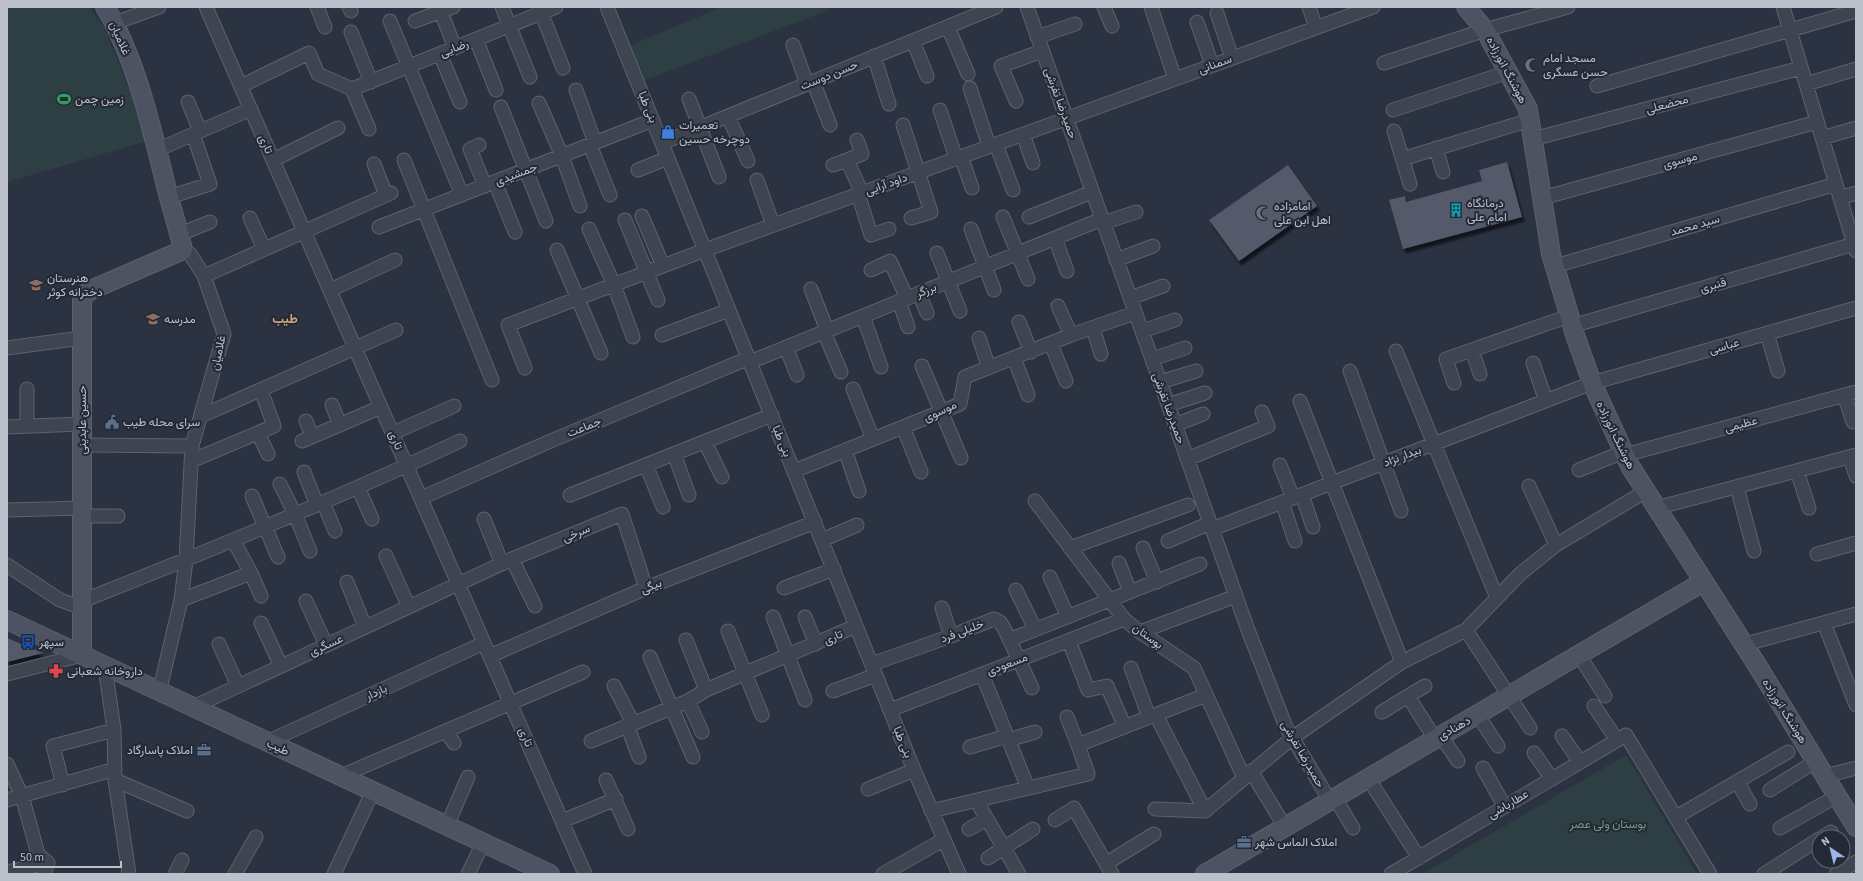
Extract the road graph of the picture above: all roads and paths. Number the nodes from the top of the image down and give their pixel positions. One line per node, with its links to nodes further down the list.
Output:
1 (105, 7): 25 (main road, غلامیان)
2 (159, 7): 25 (street)
3 (206, 7): 58 (street, تاری)
4 (317, 7): 29 (street)
5 (454, 7): 20 (street)
6 (502, 7): 27 (street)
7 (556, 7): 18 (street, رضایی)
8 (607, 7): 76 (street, بنی طبا)
9 (996, 7): 30 (street, حسن دوست)
10 (1028, 7): 35 (street, حمیدرضا تفرشی)
11 (1104, 7): 28 (street)
12 (1151, 7): 54 (street)
13 (1309, 7): 31 (street)
14 (1466, 7): 32 (main road, هوشنگ انورزاده)
15 (1568, 7): 32 (street)
16 (1783, 7): 33 (street)
17 (1366, 8): 31 (street, سمنانی)
18 (540, 10): 27 (street, رضایی); 47 (street)
19 (1856, 11): 33 (street)
20 (441, 12): 23 (street); 39 (street)
21 (1217, 13): 43 (street)
22 (390, 21): 46 (street)
23 (416, 21)
24 (1197, 22): 45 (street)
25 (115, 23): 96 (main road, غلامیان)
26 (1074, 24): 35 (street)
27 (509, 26): 36 (street, رضایی); 53 (street)
28 (1112, 26)
29 (325, 27)
30 (948, 27): 37 (street, حسن دوست); 51 (street)
31 (1316, 28): 43 (street, سمنانی)
32 (1485, 30): 44 (street); 50 (main road, هوشنگ انورزاده)
33 (1790, 30): 48 (street); 59 (street)
34 (351, 32): 55 (street)
35 (1037, 37): 40 (street, حمیدرضا تفرشی)
36 (476, 39): 39 (street, رضایی); 62 (street)
37 (913, 41): 42 (street, حسن دوست); 52 (street)
38 (793, 45): 56 (street)
39 (455, 48): 41 (street, رضایی)
40 (1042, 51): 65 (street); 75 (street, حمیدرضا تفرشی)
41 (440, 54): 46 (street, رضایی); 67 (street)
42 (874, 56): 56 (street, حسن دوست); 69 (street)
43 (1232, 58): 45 (street, سمنانی)
44 (1384, 63)
45 (1212, 65): 54 (street, سمنانی)
46 (409, 67): 55 (street, رضایی); 120 (street)
47 (563, 68)
48 (1801, 68): 57 (street); 89 (street, محضعلی)
49 (1856, 69): 57 (street)
50 (1508, 72): 73 (street); 77 (main road, هوشنگ انورزاده)
51 (968, 74)
52 (927, 76)
53 (530, 77)
54 (1175, 79): 75 (street, سمنانی)
55 (371, 82): 61 (street, رضایی)
56 (810, 83): 74 (street, حسن دوست); 79 (street)
57 (1806, 84): 78 (street)
58 (241, 86): 61 (street); 71 (street, تاری)
59 (1597, 86)
60 (970, 88): 93 (street)
61 (352, 89): 84 (street)
62 (496, 90)
63 (576, 90): 92 (street)
64 (689, 99): 81 (street)
65 (1016, 101)
66 (188, 102): 86 (street)
67 (460, 102)
68 (540, 103): 97 (street)
69 (889, 104)
70 (501, 107): 106 (street)
71 (251, 109): 86 (street); 101 (street, تاری)
72 (940, 110): 98 (street)
73 (1393, 110)
74 (728, 116): 81 (street, حسن دوست); 103 (street)
75 (1067, 118): 87 (street, داود آرایی); 117 (street, حمیدرضا تفرشی)
76 (653, 120): 91 (street, بنی طبا); 92 (street, جمشیدی)
77 (1530, 120): 89 (main road, هوشنگ انورزاده); 95 (street)
78 (1817, 122): 88 (street); 123 (street, موسوی)
79 (830, 125)
80 (902, 125): 108 (street)
81 (700, 127): 91 (street, حسن دوست); 110 (street)
82 (338, 128): 101 (street)
83 (1856, 128): 88 (street)
84 (369, 129)
85 (1394, 131): 100 (street)
86 (197, 133): 96 (street); 122 (street)
87 (1023, 134): 93 (street, داود آرایی); 104 (street)
88 (1822, 138): 114 (street)
89 (1533, 139): 123 (main road, هوشنگ انورزاده)
90 (856, 140): 119 (street)
91 (662, 143): 99 (street, بنی طبا)
92 (593, 144): 97 (street, جمشیدی); 121 (street)
93 (993, 145): 98 (street, داود آرایی); 116 (street)
94 (474, 147): 112 (street)
95 (1436, 148): 100 (street); 109 (street)
96 (158, 150): 122 (main road, غلامیان)
97 (562, 156): 106 (street, جمشیدی); 125 (street)
98 (958, 157): 108 (street, داود آرایی); 115 (street)
99 (668, 158): 107 (street); 150 (street, بنی طبا)
100 (1402, 159): 113 (street)
101 (273, 160): 142 (street, تاری)
102 (404, 160): 126 (street)
103 (748, 161)
104 (1033, 163)
105 (374, 164): 142 (street)
106 (526, 170): 112 (street, جمشیدی); 134 (street)
107 (638, 170)
108 (918, 172): 119 (street, داود آرایی); 132 (street)
109 (1443, 172)
110 (719, 177)
111 (757, 180): 137 (street)
112 (490, 184): 120 (street, جمشیدی); 143 (street)
113 (1410, 184)
114 (1836, 184): 124 (street); 157 (street, سید محمد)
115 (972, 188)
116 (1013, 190)
117 (1092, 192): 130 (street); 135 (street, حمیدرضا تفرشی)
118 (1856, 193): 124 (street)
119 (860, 194): 137 (street, داود آرایی); 140 (street)
120 (462, 195): 126 (street, جمشیدی)
121 (610, 195)
122 (169, 196): 145 (main road, غلامیان)
123 (1542, 198): 157 (main road, هوشنگ انورزاده)
124 (1840, 198): 148 (street)
125 (580, 206)
126 (424, 210): 138 (street, جمشیدی); 219 (street)
127 (1136, 212): 135 (street, برزگر)
128 (642, 216): 155 (street)
129 (1003, 217): 152 (street)
130 (1029, 217)
131 (250, 218): 147 (street)
132 (912, 218)
133 (625, 220): 160 (street)
134 (546, 221)
135 (1103, 221): 144 (street, برزگر); 154 (street, حمیدرضا تفرشی)
136 (210, 222): 145 (street)
137 (773, 225): 150 (street, داود آرایی)
138 (380, 227)
139 (589, 229): 164 (street)
140 (889, 229)
141 (971, 229): 156 (street)
142 (304, 230): 147 (street); 167 (street, تاری)
143 (515, 232)
144 (1055, 238): 152 (street, برزگر); 159 (street)
145 (182, 242): 161 (street, غلامیان); 193 (main road, حسین عابدینی)
146 (1153, 246): 154 (street)
147 (264, 249): 161 (street)
148 (1855, 249): 182 (street, قنبری)
149 (557, 250): 170 (street)
150 (705, 250): 155 (street, داود آرایی); 176 (street, بنی طبا)
151 (937, 253): 163 (street)
152 (1017, 253): 156 (street, برزگر); 162 (street)
153 (395, 260): 167 (street)
154 (1116, 260): 171 (street, حمیدرضا تفرشی)
155 (663, 266): 160 (street, داود آرایی)
156 (986, 266): 163 (street, برزگر); 168 (street)
157 (1555, 266): 182 (main road, هوشنگ انورزاده)
158 (871, 270): 173 (street)
159 (1067, 271)
160 (646, 272): 164 (street, داود آرایی); 172 (street)
161 (204, 276): 240 (street, غلامیان)
162 (1028, 279)
163 (948, 282): 169 (street, برزگر); 177 (street)
164 (614, 285): 170 (street, داود آرایی); 192 (street)
165 (1163, 286): 171 (street)
166 (811, 289): 187 (street)
167 (330, 290): 198 (street, تاری)
168 (994, 290)
169 (919, 293): 173 (street, برزگر); 178 (street)
170 (577, 298): 203 (street); 211 (street, داود آرایی)
171 (1130, 298): 179 (street, حمیدرضا تفرشی)
172 (658, 300)
173 (903, 300): 180 (street, برزگر); 184 (street)
174 (1058, 306): 191 (street)
175 (1856, 308): 189 (street, عباسی)
176 (729, 310): 190 (street); 207 (street, بنی طبا)
177 (960, 311)
178 (927, 313)
179 (1135, 313): 185 (street, موسوی); 188 (street, حمیدرضا تفرشی)
180 (862, 316): 187 (street, برزگر); 210 (street)
181 (1175, 320): 188 (street)
182 (1571, 321): 200 (street, قنبری); 223 (main road, هوشنگ انورزاده)
183 (1019, 322): 202 (street)
184 (908, 327)
185 (1093, 328): 191 (street, موسوی); 204 (street)
186 (396, 330): 198 (street)
187 (825, 331): 196 (street, برزگر); 216 (street)
188 (1142, 331): 206 (street, حمیدرضا تفرشی)
189 (1767, 333): 215 (street); 223 (street, عباسی)
190 (662, 335)
191 (1071, 335): 195 (street, موسوی)
192 (633, 337)
193 (81, 338): 197 (street); 243 (main road, حسین عابدینی)
194 (979, 338): 212 (street)
195 (1051, 344): 202 (street, موسوی); 220 (street)
196 (786, 347): 207 (street, برزگر); 218 (street)
197 (7, 348)
198 (355, 348): 226 (street); 235 (street, تاری)
199 (1185, 348): 206 (street)
200 (1472, 350): 217 (street); 222 (street, قنبری)
201 (1396, 351): 254 (street)
202 (1031, 352): 205 (street, موسوی)
203 (601, 353)
204 (1101, 354)
205 (1014, 358): 212 (street, موسوی); 229 (street)
206 (1152, 359): 221 (street, حمیدرضا تفرشی)
207 (749, 360): 239 (street, بنی طبا); 286 (street, جماعت)
208 (1533, 363): 231 (street)
209 (922, 366): 236 (street)
210 (881, 367)
211 (526, 368)
212 (989, 368): 236 (street, موسوی)
213 (1196, 371): 221 (street)
214 (1350, 371): 265 (street)
215 (1778, 371)
216 (842, 372)
217 (1480, 374)
218 (797, 376)
219 (492, 380)
220 (1066, 381)
221 (1160, 382): 233 (street, حمیدرضا تفرشی)
222 (1454, 383)
223 (1592, 383): 231 (street, بیدار نژاد); 260 (main road, هوشنگ انورزاده)
224 (853, 388): 251 (street)
225 (27, 389): 246 (street)
226 (261, 390): 240 (street); 249 (street)
227 (1206, 393): 233 (street)
228 (1850, 393): 242 (street); 260 (street, عظیمی)
229 (1028, 395)
230 (1300, 401): 276 (street)
231 (1546, 401): 254 (street, بیدار نژاد)
232 (332, 405): 244 (street)
233 (1168, 405): 245 (street, حمیدرضا تفرشی)
234 (454, 406): 250 (street)
235 (381, 407): 244 (street); 250 (street, تاری)
236 (942, 412): 248 (street, موسوی); 262 (street)
237 (1262, 412): 263 (street)
238 (1203, 414): 245 (street)
239 (772, 415): 253 (street); 270 (street, بنی طبا)
240 (202, 416): 256 (street, غلامیان)
241 (306, 421): 244 (street)
242 (1853, 422)
243 (82, 424): 246 (street); 255 (main road, حسین عابدینی)
244 (340, 425)
245 (1175, 425): 263 (street, حمیدرضا تفرشی)
246 (27, 426): 247 (street)
247 (7, 427)
248 (903, 427): 251 (street, موسوی); 273 (street)
249 (258, 433): 258 (street); 264 (street)
250 (393, 433): 268 (street, تاری)
251 (872, 439): 257 (street, موسوی)
252 (460, 441): 268 (street)
253 (705, 442): 259 (street); 275 (street)
254 (1434, 444): 265 (street, بیدار نژاد); 336 (street)
255 (82, 446): 256 (street); 296 (main road, حسین عابدینی)
256 (192, 446): 264 (street, غلامیان)
257 (845, 450): 270 (street, موسوی); 281 (street)
258 (268, 454)
259 (674, 454): 266 (street); 283 (street)
260 (1624, 454): 269 (street, عظیمی); 282 (main road, هوشنگ انورزاده)
261 (1853, 456): 271 (street); 274 (street)
262 (961, 458)
263 (1187, 459): 304 (street, حمیدرضا تفرشی)
264 (191, 461): 320 (street, غلامیان)
265 (1383, 464): 276 (street, بیدار نژاد); 295 (street)
266 (646, 465): 285 (street); 291 (street)
267 (1280, 465): 287 (street)
268 (407, 466): 279 (street); 286 (street, تاری)
269 (1579, 470)
270 (794, 471): 301 (street, بنی طبا)
271 (1797, 471): 280 (street); 293 (street)
272 (304, 472): 289 (street)
273 (921, 472)
274 (1856, 476)
275 (722, 477)
276 (1332, 483): 287 (street, بیدار نژاد); 375 (street)
277 (280, 484): 297 (street)
278 (1529, 486): 312 (street)
279 (358, 487): 289 (street); 299 (street)
280 (1737, 487): 292 (street); 316 (street)
281 (859, 491)
282 (1646, 491): 292 (main road, هوشنگ انورزاده); 312 (street)
283 (689, 494)
284 (252, 496): 303 (street)
285 (570, 496)
286 (421, 498): 331 (street, تاری)
287 (1292, 499): 304 (street, بیدار نژاد); 305 (street); 310 (street)
288 (1035, 501): 313 (street, بوستان)
289 (320, 503): 297 (street); 306 (street)
290 (1188, 504): 313 (street)
291 (663, 506)
292 (1656, 508): 330 (main road, هوشنگ انورزاده)
293 (1809, 508)
294 (7, 510): 296 (street)
295 (1401, 511)
296 (82, 512): 298 (street); 342 (main road, حسین عابدینی)
297 (295, 514): 303 (street); 315 (street)
298 (118, 516)
299 (372, 519)
300 (484, 519): 321 (street)
301 (815, 522): 308 (street, بنی طبا); 332 (street, بیگی)
302 (857, 525): 308 (street)
303 (265, 526): 307 (street); 319 (street)
304 (1211, 526): 309 (street, بیدار نژاد); 338 (street, حمیدرضا تفرشی)
305 (1313, 527)
306 (335, 531)
307 (233, 540): 320 (street); 326 (street)
308 (822, 540): 325 (street, بنی طبا)
309 (1168, 541)
310 (1295, 541)
311 (1856, 543): 317 (street)
312 (1556, 545): 336 (street)
313 (1070, 548): 340 (street, بوستان)
314 (1143, 548): 329 (street)
315 (310, 551)
316 (1754, 551)
317 (1816, 554)
318 (386, 556): 344 (street)
319 (278, 557)
320 (186, 560): 339 (street, غلامیان); 342 (street)
321 (507, 562): 331 (street, سرخی); 332 (street, سرخی); 343 (street)
322 (1119, 563): 335 (street)
323 (1200, 564): 329 (street)
324 (7, 565): 342 (street)
325 (834, 569): 333 (street); 354 (street, بنی طبا)
326 (251, 573): 337 (street); 339 (street)
327 (1050, 577): 349 (street)
328 (348, 582): 355 (street)
329 (1157, 582): 335 (street)
330 (1703, 582): 368 (main road, هوشنگ انورزاده); 369 (main road, دهنادی)
331 (458, 584): 344 (street, عسگری); 364 (street, تاری)
332 (646, 588): 371 (street, بیگی)
333 (784, 588)
334 (1016, 590): 356 (street)
335 (1130, 592): 340 (street)
336 (1500, 594): 357 (street)
337 (261, 596)
338 (1236, 596): 359 (street); 417 (street, حمیدرضا تفرشی)
339 (181, 600): 390 (street, غلامیان)
340 (1110, 600): 349 (street); 350 (street, بوستان)
341 (306, 601): 367 (street)
342 (82, 604): 370 (main road, حسین عابدینی)
343 (535, 606)
344 (409, 607): 355 (street, عسگری)
345 (942, 608): 360 (street)
346 (1856, 614): 352 (street)
347 (773, 617): 372 (street)
348 (805, 617): 366 (street)
349 (1068, 617): 356 (street)
350 (1124, 619): 359 (street, بوستان); 363 (street, مسعودی)
351 (7, 620): 370 (main road, طیب)
352 (1824, 623): 368 (street); 398 (street)
353 (261, 624): 377 (street)
354 (856, 626): 366 (street, تاری); 379 (street, بنی طبا)
355 (365, 627): 367 (street, عسگری)
356 (1035, 630): 362 (street)
357 (1466, 630): 375 (street); 394 (street)
358 (728, 631): 381 (street)
359 (1140, 632): 391 (street, بوستان)
360 (951, 636): 362 (street, خلیلی فرد); 379 (street, خلیلی فرد)
361 (686, 640): 388 (street)
362 (1009, 640): 374 (street, خلیلی فرد)
363 (1069, 641): 374 (street, مسعودی); 409 (street)
364 (484, 642): 371 (street, تاری); 421 (street, بازدار)
365 (219, 644): 384 (street)
366 (816, 644): 372 (street, تاری)
367 (326, 645): 377 (street, عسگری)
368 (1742, 645): 435 (main road, هوشنگ انورزاده)
369 (1579, 655): 393 (street); 394 (main road, دهنادی)
370 (82, 656): 376 (main road, طیب); 382 (street)
371 (490, 656): 397 (street, تاری)
372 (787, 656): 381 (street, تاری); 395 (street)
373 (650, 657): 401 (street)
374 (1018, 660): 383 (street, مسعودی); 387 (street, خلیلی فرد)
375 (1402, 662): 417 (street)
376 (105, 666): 390 (main road, طیب); 411 (street)
377 (281, 666): 384 (street, عسگری)
378 (1131, 668): 406 (street)
379 (874, 669): 389 (street, خلیلی فرد); 402 (street, بنی طبا)
380 (583, 672): 397 (street)
381 (746, 673): 388 (street, تاری); 405 (street)
382 (7, 674)
383 (982, 674): 402 (street, مسعودی); 416 (street)
384 (238, 686): 400 (street, عسگری)
385 (614, 686): 408 (street)
386 (1425, 686): 392 (street)
387 (1032, 688)
388 (706, 690): 396 (street, تاری)
389 (834, 691)
390 (159, 692): 400 (main road, طیب)
391 (1206, 695): 406 (street); 438 (street, بوستان)
392 (1408, 696): 403 (street); 418 (street)
393 (1605, 696)
394 (1508, 697): 404 (main road, دهنادی); 410 (street)
395 (805, 700)
396 (688, 701): 401 (street, تاری); 413 (street)
397 (511, 704): 412 (street); 465 (street, تاری)
398 (1856, 705)
399 (1594, 706): 419 (street)
400 (193, 707): 421 (main road, طیب)
401 (671, 707): 408 (street, تاری); 429 (street)
402 (890, 710): 436 (street, بنی طبا)
403 (1382, 712)
404 (1477, 714): 418 (main road, دهنادی); 424 (street)
405 (762, 715)
406 (1153, 716): 409 (street); 461 (street)
407 (1067, 717): 423 (street)
408 (630, 724): 420 (street, تاری); 428 (street)
409 (1125, 727): 423 (street)
410 (1530, 728)
411 (114, 730): 437 (street); 445 (street)
412 (446, 732): 422 (street); 439 (street)
413 (702, 732)
414 (1035, 732): 416 (street)
415 (1562, 736): 431 (street)
416 (1008, 738): 425 (street); 446 (street)
417 (1292, 738): 438 (street); 453 (street, حمیدرضا تفرشی)
418 (1438, 738): 430 (street); 441 (main road, دهنادی)
419 (1622, 738): 431 (street, عطارباشی); 462 (street)
420 (591, 741)
421 (267, 742): 439 (main road, طیب)
422 (454, 744)
423 (1078, 745): 446 (street)
424 (1498, 746)
425 (970, 748)
426 (1788, 752): 444 (street)
427 (1534, 753): 442 (street)
428 (639, 757)
429 (693, 757)
430 (1458, 761)
431 (1580, 762): 442 (street, عطارباشی)
432 (7, 764): 450 (street)
433 (1483, 768): 457 (street)
434 (1856, 768): 435 (street)
435 (1820, 769): 448 (street); 451 (main road, هوشنگ انورزاده)
436 (914, 770): 447 (street); 459 (street, بنی طبا)
437 (115, 775): 445 (street); 460 (street); 490 (street)
438 (1248, 775): 461 (street); 467 (street, بوستان)
439 (340, 776): 449 (main road, طیب)
440 (468, 777): 466 (street)
441 (1368, 778): 453 (main road, دهنادی); 481 (street)
442 (1552, 779): 457 (street, عطارباشی)
443 (606, 780): 452 (street)
444 (1737, 781): 455 (street); 462 (street)
445 (63, 785): 450 (street)
446 (1028, 788): 459 (street)
447 (868, 789)
448 (1770, 790)
449 (372, 791): 466 (main road, طیب); 493 (street)
450 (22, 796): 454 (street); 484 (street)
451 (1837, 796): 468 (main road, هوشنگ انورزاده); 470 (street)
452 (616, 799): 465 (street); 471 (street)
453 (1333, 799): 467 (main road, دهنادی); 469 (street, حمیدرضا تفرشی)
454 (7, 800)
455 (1750, 804)
456 (980, 807): 463 (street)
457 (1505, 807): 481 (street, عطارباشی)
458 (1155, 809): 461 (street)
459 (931, 810): 476 (street, بنی طبا)
460 (187, 811)
461 (1205, 811)
462 (1676, 817): 500 (street)
463 (987, 819): 472 (street); 479 (street)
464 (1055, 820): 485 (street)
465 (562, 821): 495 (street, تاری)
466 (447, 826): 477 (main road, طیب)
467 (1285, 827): 498 (main road, دهنادی)
468 (1856, 827)
469 (1354, 828)
470 (1780, 828)
471 (628, 829)
472 (969, 829)
473 (1033, 829): 479 (street)
474 (1154, 834): 485 (street)
475 (256, 837): 492 (street)
476 (943, 840): 487 (street, بنی طبا); 496 (street)
477 (483, 843): 488 (main road, طیب); 494 (street)
478 (1811, 844): 489 (street)
479 (1004, 848): 480 (street); 497 (street)
480 (988, 858)
481 (1419, 858): 499 (street, عطارباشی)
482 (182, 860): 491 (street)
483 (1856, 862): 501 (street)
484 (46, 868): 486 (street)
485 (1109, 868)
486 (7, 872)
487 (954, 872)
488 (547, 873)
489 (1768, 873)
490 (129, 874)
491 (175, 874)
492 (235, 874)
493 (334, 874)
494 (468, 874)
495 (585, 874)
496 (883, 874)
497 (1019, 874)
498 (1205, 874)
499 (1391, 874)
500 (1710, 874)
501 (1836, 874)

